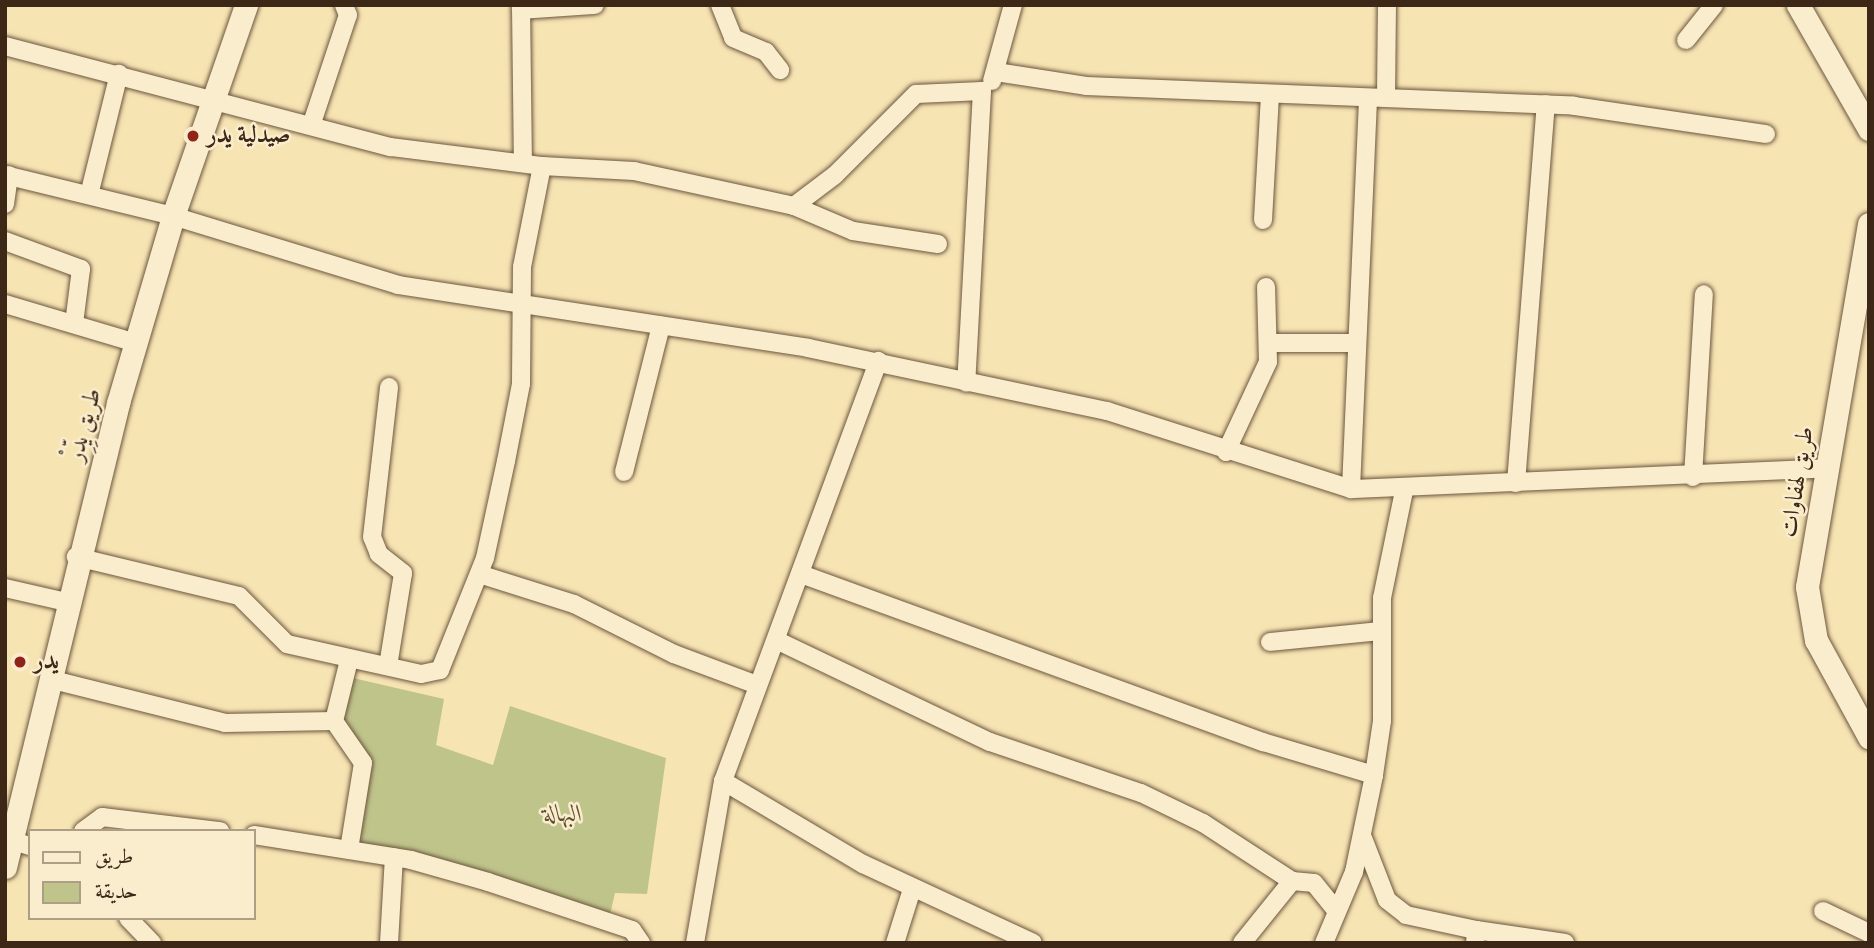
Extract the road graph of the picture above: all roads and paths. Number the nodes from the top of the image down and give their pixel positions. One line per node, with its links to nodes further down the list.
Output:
1 (246, 5): 18 (street, طريق يِدِّرْ)
2 (344, 5): 20 (street)
3 (595, 5): 9 (street)
4 (720, 5): 12 (street)
5 (1013, 5): 13 (street)
6 (1387, 5): 17 (street)
7 (1714, 5): 10 (street)
8 (1798, 5): 21 (street)
9 (521, 8): 23 (street)
10 (1686, 40)
11 (5, 46): 14 (street)
12 (780, 70)
13 (996, 72): 15 (street); 16 (street)
14 (119, 74): 18 (street); 26 (street)
15 (982, 91): 28 (street); 44 (street)
16 (1270, 94): 17 (street); 30 (street)
17 (1377, 99): 19 (street); 40 (street)
18 (212, 103): 20 (street); 29 (street, طريق يِدِّرْ)
19 (1546, 104): 22 (street); 50 (street)
20 (311, 126): 23 (street)
21 (1869, 129)
22 (1766, 134)
23 (523, 162): 24 (street)
24 (542, 166): 28 (street); 37 (street)
25 (7, 175): 26 (street); 27 (street)
26 (89, 195): 29 (street)
27 (5, 204)
28 (794, 206): 33 (street)
29 (173, 216): 37 (street); 41 (street, طريق يِدِّرْ)
30 (1263, 219)
31 (1869, 224): 47 (street, طريق لهفاوات)
32 (5, 241): 38 (street)
33 (938, 244)
34 (1266, 287): 42 (street)
35 (1704, 294): 49 (street)
36 (5, 304): 38 (street)
37 (520, 307): 39 (street); 54 (street)
38 (74, 324): 41 (street)
39 (661, 326): 43 (street); 48 (street)
40 (1355, 342): 42 (street); 51 (street)
41 (136, 343): 53 (street, طريق يِدِّرْ)
42 (1269, 343): 46 (street)
43 (878, 360): 44 (street); 55 (street)
44 (966, 383): 46 (street)
45 (389, 387): 62 (street)
46 (1226, 452): 51 (street)
47 (1826, 468): 49 (street); 66 (street, طريق لهفاوات)
48 (624, 472)
49 (1693, 477): 50 (street)
50 (1516, 483): 52 (street)
51 (1351, 489): 52 (street)
52 (1404, 491): 58 (street)
53 (76, 557): 57 (street, طريق يِدِّرْ); 61 (street)
54 (479, 574): 62 (street); 64 (street)
55 (801, 575): 59 (street); 67 (street)
56 (5, 588): 57 (street)
57 (66, 602): 63 (street, طريق يِدِّرْ)
58 (1381, 631): 60 (street); 67 (street)
59 (776, 640): 64 (street); 78 (street)
60 (1270, 642)
61 (349, 660): 62 (street); 65 (street)
62 (388, 666)
63 (49, 679): 65 (street); 69 (street, طريق يِدِّرْ)
64 (757, 685): 68 (street)
65 (334, 720): 75 (street)
66 (1869, 737)
67 (1374, 775): 73 (street)
68 (723, 781): 79 (street); 88 (street)
69 (12, 806): 74 (street, طريق يِدِّرْ)
70 (86, 829): 71 (street)
71 (203, 829)
72 (256, 835): 75 (street)
73 (1363, 838): 80 (street); 84 (street)
74 (20, 843): 77 (street, طريق يِدِّرْ)
75 (349, 849): 76 (street)
76 (394, 857): 86 (street); 87 (street)
77 (5, 867)
78 (1292, 881): 80 (street); 91 (street)
79 (912, 889): 89 (street); 90 (street)
80 (1337, 911): 92 (street)
81 (1823, 911): 83 (street)
82 (130, 920): 85 (street)
83 (1869, 933)
84 (1475, 936): 93 (street)
85 (152, 943)
86 (389, 943)
87 (641, 943)
88 (695, 943)
89 (895, 943)
90 (1033, 943)
91 (1242, 943)
92 (1324, 943)
93 (1565, 943)

